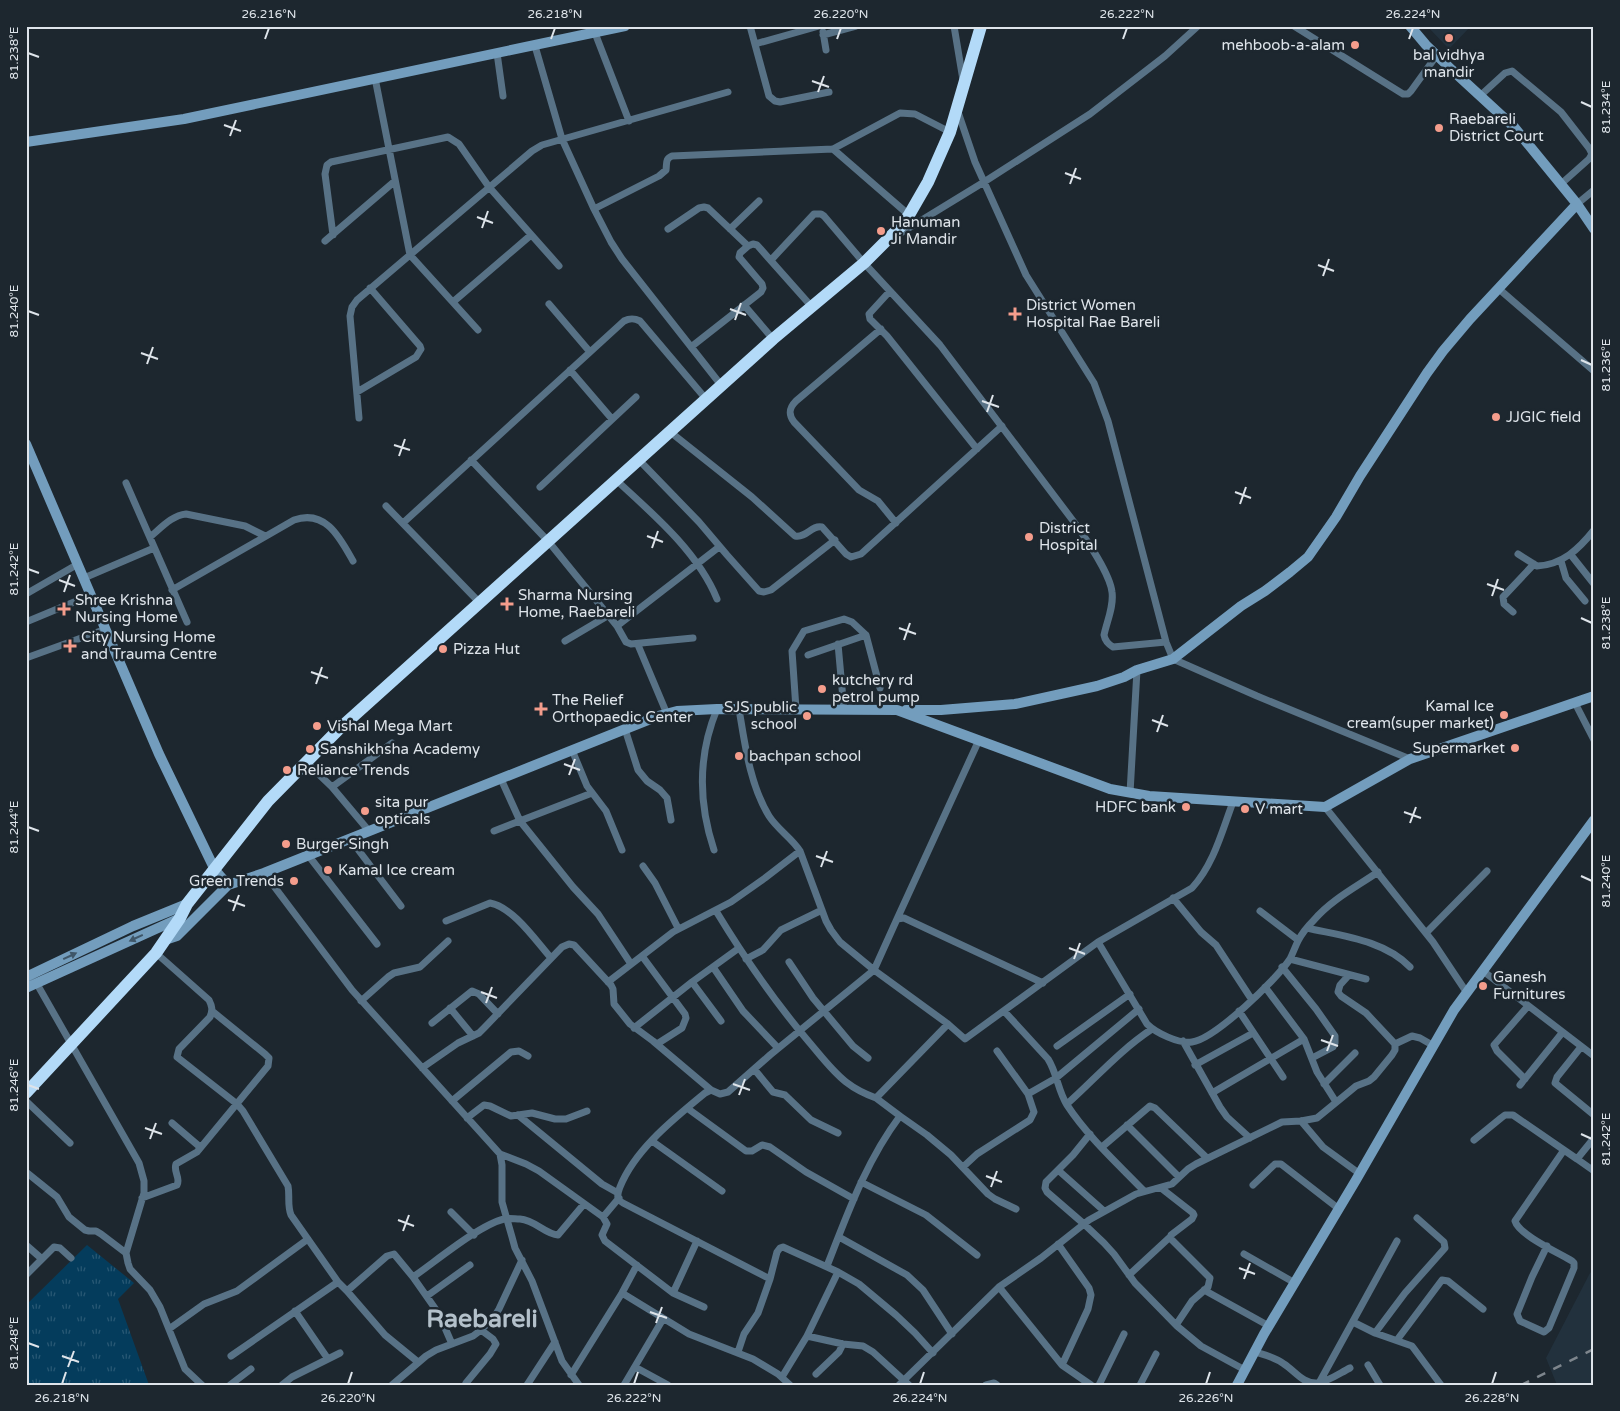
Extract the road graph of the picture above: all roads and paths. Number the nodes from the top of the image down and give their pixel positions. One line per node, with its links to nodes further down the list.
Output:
1 (750, 26): 12 (street)
2 (820, 26): 11 (street); 12 (street)
3 (856, 26): 11 (street)
4 (954, 26): 18 (street)
5 (981, 26): 18 (highway)
6 (1198, 26): 31 (street)
7 (1294, 26): 16 (street)
8 (1410, 26): 16 (street)
9 (618, 27): 10 (street)
10 (595, 33): 13 (street); 24 (street)
11 (823, 35): 14 (street)
12 (755, 44): 20 (street)
13 (534, 46): 15 (street); 26 (street)
14 (826, 50)
15 (497, 53): 17 (street); 22 (street)
16 (1436, 55): 21 (street)
17 (376, 78): 27 (street); 28 (street)
18 (964, 85): 23 (highway)
19 (728, 92): 24 (street)
20 (828, 92)
21 (1481, 95): 32 (street); 32 (street)
22 (503, 96)
23 (957, 109): 25 (highway); 31 (street)
24 (629, 121): 26 (street)
25 (950, 132): 29 (street); 38 (highway)
26 (562, 140): 33 (street); 37 (street)
27 (26, 142)
28 (389, 149): 30 (street); 33 (street); 42 (street)
29 (833, 149): 37 (street); 38 (street)
30 (395, 181): 42 (street); 47 (street)
31 (984, 182): 45 (street); 114 (street)
32 (1561, 184): 36 (street)
33 (489, 188): 43 (street); 47 (street)
34 (1594, 190): 36 (street)
35 (759, 201): 39 (street)
36 (1577, 204): 41 (street); 52 (street)
37 (594, 209): 61 (street)
38 (910, 216): 45 (highway)
39 (730, 228): 40 (street); 46 (street)
40 (668, 229)
41 (1594, 229)
42 (333, 234): 44 (street)
43 (531, 235): 50 (street); 54 (street)
44 (326, 241)
45 (887, 241): 49 (highway)
46 (748, 246): 48 (street); 56 (street)
47 (410, 255): 51 (street); 54 (street)
48 (771, 260): 49 (street); 57 (street)
49 (864, 263): 53 (street); 57 (highway)
50 (559, 266)
51 (370, 288): 66 (street); 66 (street)
52 (1499, 290): 64 (street); 119 (street)
53 (890, 291): 58 (street); 71 (street)
54 (453, 302): 59 (street)
55 (549, 304): 62 (street)
56 (744, 305): 60 (street); 61 (street)
57 (812, 307): 60 (highway)
58 (881, 329): 74 (street); 82 (street)
59 (478, 330)
60 (773, 339): 65 (highway)
61 (691, 347): 65 (street)
62 (590, 352): 63 (street); 68 (street)
63 (570, 370): 70 (street); 76 (street)
64 (1594, 371)
65 (721, 385): 68 (highway)
66 (357, 392): 69 (street)
67 (636, 397): 70 (street)
68 (706, 399): 72 (highway)
69 (359, 418)
70 (612, 419): 79 (street)
71 (1002, 426): 74 (street); 114 (street)
72 (669, 431): 75 (highway); 86 (street)
73 (26, 444): 94 (street)
74 (977, 449): 82 (street)
75 (638, 459): 77 (highway); 88 (street)
76 (471, 460): 81 (street); 87 (street)
77 (616, 480): 87 (highway); 95 (street)
78 (126, 483): 85 (street)
79 (540, 488)
80 (386, 506): 81 (street)
81 (402, 523): 104 (street)
82 (896, 523): 86 (street)
83 (1594, 530): 91 (street)
84 (265, 536): 85 (street); 92 (street); 99 (street)
85 (150, 537): 89 (street)
86 (835, 540): 88 (street)
87 (548, 541): 104 (highway); 106 (street)
88 (719, 547): 95 (street)
89 (154, 548): 97 (street); 99 (street)
90 (1518, 554): 96 (street)
91 (1571, 554): 93 (street); 98 (street)
92 (353, 561)
93 (1562, 561): 96 (street); 103 (street)
94 (78, 564): 97 (street); 100 (street)
95 (697, 564): 102 (street); 109 (street)
96 (1534, 564): 105 (street)
97 (84, 578): 101 (street)
98 (1594, 584)
99 (172, 590): 108 (street)
100 (26, 594)
101 (91, 595): 107 (street); 110 (street)
102 (717, 599)
103 (1584, 601)
104 (479, 602): 136 (highway)
105 (1513, 612)
106 (609, 615): 109 (street); 113 (street)
107 (26, 622)
108 (186, 622)
109 (617, 626): 115 (street)
110 (106, 629): 118 (street); 154 (street)
111 (866, 634): 116 (street); 121 (street); 126 (street)
112 (693, 638): 115 (street)
113 (565, 641)
114 (1166, 642): 119 (street)
115 (638, 644): 129 (street)
116 (838, 644): 117 (street); 127 (street)
117 (808, 655)
118 (26, 658)
119 (1173, 659): 120 (street); 135 (street)
120 (1137, 670): 128 (street); 140 (street)
121 (880, 688)
122 (1594, 696): 123 (street)
123 (1575, 703): 132 (street); 135 (street)
124 (717, 708): 125 (street); 129 (street); 150 (street)
125 (739, 709): 126 (street); 151 (street)
126 (796, 709): 127 (street)
127 (844, 710): 128 (street)
128 (897, 710): 131 (street)
129 (667, 714): 130 (street)
130 (625, 729): 134 (street); 143 (street)
131 (979, 740): 140 (street); 166 (street)
132 (1594, 740)
133 (392, 743): 138 (street)
134 (572, 750): 137 (street); 139 (street)
135 (1410, 759): 142 (street)
136 (306, 762): 138 (street); 154 (highway)
137 (501, 778): 145 (street); 146 (street)
138 (332, 787): 146 (street)
139 (592, 793): 145 (street); 149 (street)
140 (1130, 794): 141 (street)
141 (1233, 802): 142 (street); 159 (street)
142 (1324, 807): 156 (street)
143 (671, 820)
144 (1594, 820): 188 (street)
145 (520, 822): 147 (street); 183 (street)
146 (369, 831): 148 (street)
147 (494, 831)
148 (350, 839): 152 (street); 161 (street)
149 (622, 850)
150 (714, 850)
151 (800, 851): 162 (street); 163 (street)
152 (308, 855): 157 (street); 175 (street)
153 (642, 866): 168 (street)
154 (215, 870): 158 (street); 160 (highway)
155 (1487, 871): 170 (street)
156 (1378, 872): 169 (street); 170 (street)
157 (264, 873): 158 (street); 202 (street)
158 (228, 885): 171 (street)
159 (1173, 898): 174 (street); 201 (street)
160 (187, 904): 165 (highway); 190 (street, one-way to 160)
161 (401, 906)
162 (822, 910): 181 (street); 187 (street)
163 (716, 911): 168 (street); 176 (street)
164 (1260, 911): 172 (street)
165 (180, 918): 171 (highway); 195 (street, one-way to 195)
166 (897, 919): 187 (street); 194 (street)
167 (446, 921): 179 (street)
168 (678, 928): 178 (street)
169 (1306, 928): 172 (street); 186 (street)
170 (1426, 933): 198 (street)
171 (165, 940): 177 (highway)
172 (1298, 940): 180 (street)
173 (448, 942): 202 (street)
174 (1098, 942): 194 (street); 199 (street)
175 (378, 944)
176 (739, 948): 181 (street); 184 (street)
177 (156, 953): 206 (street); 222 (highway)
178 (642, 956): 183 (street); 200 (street)
179 (551, 958): 192 (street); 210 (street)
180 (1290, 959): 185 (street); 189 (street)
181 (746, 960): 216 (street)
182 (789, 962): 207 (street)
183 (631, 964): 192 (street)
184 (713, 967): 193 (street); 228 (street)
185 (1282, 967): 196 (street); 235 (street)
186 (1410, 967)
187 (874, 970): 207 (street); 213 (street)
188 (1483, 971): 198 (street); 203 (street)
189 (1349, 975): 191 (street); 224 (street)
190 (26, 977)
191 (1366, 979)
192 (608, 982): 214 (street)
193 (692, 982): 200 (street); 211 (street)
194 (1043, 982): 208 (street)
195 (37, 984): 197 (street); 222 (street)
196 (1265, 986): 201 (street); 220 (street)
197 (26, 988)
198 (1467, 993): 226 (street)
199 (1130, 994): 205 (street); 225 (street)
200 (673, 997): 214 (street); 223 (street)
201 (1252, 1000): 209 (street)
202 (361, 1001): 237 (street)
203 (1528, 1006): 217 (street); 241 (street)
204 (450, 1008): 210 (street); 212 (street); 219 (street)
205 (1139, 1010): 215 (street); 240 (street)
206 (212, 1011): 252 (street); 252 (street)
207 (824, 1011): 216 (street); 233 (street)
208 (1004, 1011): 213 (street); 240 (street)
209 (1240, 1011): 218 (street); 221 (street)
210 (498, 1014): 219 (street)
211 (721, 1021)
212 (432, 1024)
213 (948, 1024): 248 (street)
214 (634, 1028): 223 (street)
215 (1152, 1029): 221 (street); 253 (street)
216 (799, 1031): 228 (street); 248 (street)
217 (1562, 1032): 227 (street); 241 (street)
218 (1253, 1033): 234 (street); 236 (street)
219 (473, 1036): 237 (street)
220 (1304, 1039): 234 (street); 235 (street)
221 (1182, 1041): 236 (street)
222 (71, 1044): 245 (highway); 288 (street)
223 (657, 1044): 244 (street)
224 (1395, 1044): 226 (street); 251 (street)
225 (1057, 1046)
226 (1434, 1046): 280 (street)
227 (1581, 1047): 232 (street); 257 (street)
228 (778, 1048): 238 (street)
229 (997, 1051): 246 (street)
230 (1355, 1053): 242 (street)
231 (528, 1056): 250 (street)
232 (1594, 1056)
233 (868, 1058)
234 (1270, 1058): 239 (street); 247 (street)
235 (1312, 1058): 242 (street)
236 (1195, 1065): 247 (street)
237 (422, 1068): 250 (street)
238 (754, 1069): 244 (street); 263 (street)
239 (1283, 1077)
240 (1056, 1078): 246 (street); 253 (street)
241 (1525, 1079): 243 (street)
242 (1324, 1084): 251 (street)
243 (1520, 1085)
244 (711, 1090): 254 (street)
245 (26, 1093)
246 (1028, 1094): 276 (street)
247 (1212, 1094): 265 (street)
248 (876, 1098): 258 (street)
249 (26, 1101): 269 (street)
250 (452, 1101): 259 (street)
251 (1336, 1102): 260 (street)
252 (237, 1104): 270 (street); 302 (street)
253 (1067, 1104): 264 (street)
254 (687, 1108): 268 (street); 289 (street)
255 (587, 1111): 256 (street)
256 (518, 1115): 259 (street); 287 (street)
257 (1594, 1115)
258 (900, 1116): 276 (street); 282 (street)
259 (467, 1118): 273 (street)
260 (1302, 1121): 265 (street); 280 (street)
261 (172, 1123): 270 (street)
262 (1127, 1125): 271 (street); 274 (street); 281 (street)
263 (838, 1133)
264 (1090, 1134): 271 (street); 277 (street)
265 (1250, 1138): 274 (street)
266 (1594, 1138): 275 (street)
267 (1474, 1140): 272 (street)
268 (652, 1141): 285 (street); 287 (street)
269 (70, 1143)
270 (200, 1147): 288 (street)
271 (1102, 1147): 286 (street)
272 (1564, 1150): 275 (street); 307 (street)
273 (500, 1154): 290 (street); 297 (street)
274 (1207, 1158): 281 (street)
275 (1576, 1159): 278 (street)
276 (963, 1166): 292 (street)
277 (1058, 1170): 293 (street); 298 (street)
278 (1594, 1171)
279 (26, 1172): 308 (street)
280 (1360, 1174): 291 (street)
281 (1179, 1177): 284 (street)
282 (861, 1182): 289 (street); 309 (street)
283 (1252, 1185): 291 (street)
284 (1161, 1188): 286 (street); 301 (street)
285 (722, 1191)
286 (1144, 1191): 293 (street)
287 (618, 1196): 295 (street); 303 (street)
288 (142, 1198): 308 (street)
289 (854, 1199): 300 (street)
290 (584, 1204): 295 (street); 297 (street)
291 (1339, 1209): 323 (street)
292 (1016, 1210)
293 (1104, 1211): 298 (street)
294 (451, 1212): 299 (street)
295 (603, 1217): 315 (street)
296 (1417, 1218): 339 (street)
297 (506, 1219): 299 (street); 313 (street)
298 (1084, 1224): 305 (street); 319 (street)
299 (474, 1235): 320 (street)
300 (839, 1237): 316 (street); 340 (street)
301 (1170, 1237): 319 (street); 325 (street)
302 (308, 1238): 322 (street); 337 (street)
303 (697, 1241): 321 (street); 328 (street)
304 (1398, 1241): 334 (street)
305 (1058, 1244): 324 (street); 356 (street)
306 (26, 1245): 312 (street)
307 (1548, 1246): 307 (street)
308 (126, 1253): 337 (street)
309 (977, 1254)
310 (1244, 1254): 323 (street)
311 (71, 1258): 312 (street)
312 (42, 1259): 318 (street)
313 (522, 1260): 338 (street); 344 (street)
314 (470, 1265): 329 (street)
315 (637, 1265): 327 (street); 328 (street)
316 (827, 1266): 317 (street); 321 (street)
317 (838, 1272): 342 (street); 350 (street)
318 (26, 1275)
319 (1129, 1275): 335 (street)
320 (413, 1277): 326 (street); 329 (street)
321 (770, 1279): 348 (street)
322 (338, 1282): 326 (street); 332 (street)
323 (1295, 1283): 336 (street)
324 (999, 1287): 340 (street); 356 (street)
325 (1204, 1290): 335 (street); 336 (street)
326 (347, 1291): 354 (street)
327 (622, 1293): 333 (street); 362 (street)
328 (673, 1293): 330 (street)
329 (427, 1296): 345 (street)
330 (704, 1308)
331 (1483, 1309): 343 (street)
332 (296, 1311): 352 (street); 353 (street)
333 (663, 1319): 348 (street); 357 (street)
334 (1353, 1322): 339 (street); 366 (street)
335 (1176, 1325): 360 (street)
336 (1269, 1326): 349 (street)
337 (169, 1329): 368 (street)
338 (480, 1330): 345 (street); 364 (street)
339 (1375, 1333): 343 (street)
340 (952, 1334): 350 (street)
341 (1124, 1334): 379 (street)
342 (807, 1336): 346 (street); 363 (street)
343 (1397, 1340): 383 (street)
344 (555, 1342): 362 (street); 371 (street)
345 (452, 1344): 354 (street)
346 (843, 1344): 361 (street); 365 (street)
347 (340, 1352): 353 (street)
348 (738, 1352): 363 (street)
349 (1255, 1352): 360 (street); 366 (street)
350 (932, 1353): 365 (street)
351 (1156, 1354): 380 (street)
352 (231, 1356)
353 (328, 1359): 367 (street)
354 (418, 1362): 370 (street)
355 (1368, 1364): 382 (street)
356 (1062, 1365): 378 (street)
357 (635, 1367): 373 (street); 374 (street)
358 (1350, 1368): 366 (street)
359 (251, 1369): 369 (street)
360 (1245, 1370): 381 (street)
361 (816, 1374)
362 (571, 1375): 372 (street)
363 (782, 1378): 375 (street)
364 (466, 1383)
365 (904, 1383)
366 (1325, 1383)
367 (285, 1384)
368 (202, 1385)
369 (230, 1385)
370 (392, 1385)
371 (527, 1385)
372 (579, 1385)
373 (624, 1385)
374 (668, 1385)
375 (790, 1385)
376 (986, 1385): 377 (street)
377 (997, 1385)
378 (1091, 1385)
379 (1099, 1385)
380 (1140, 1385)
381 (1237, 1385)
382 (1380, 1385)
383 (1441, 1385)

